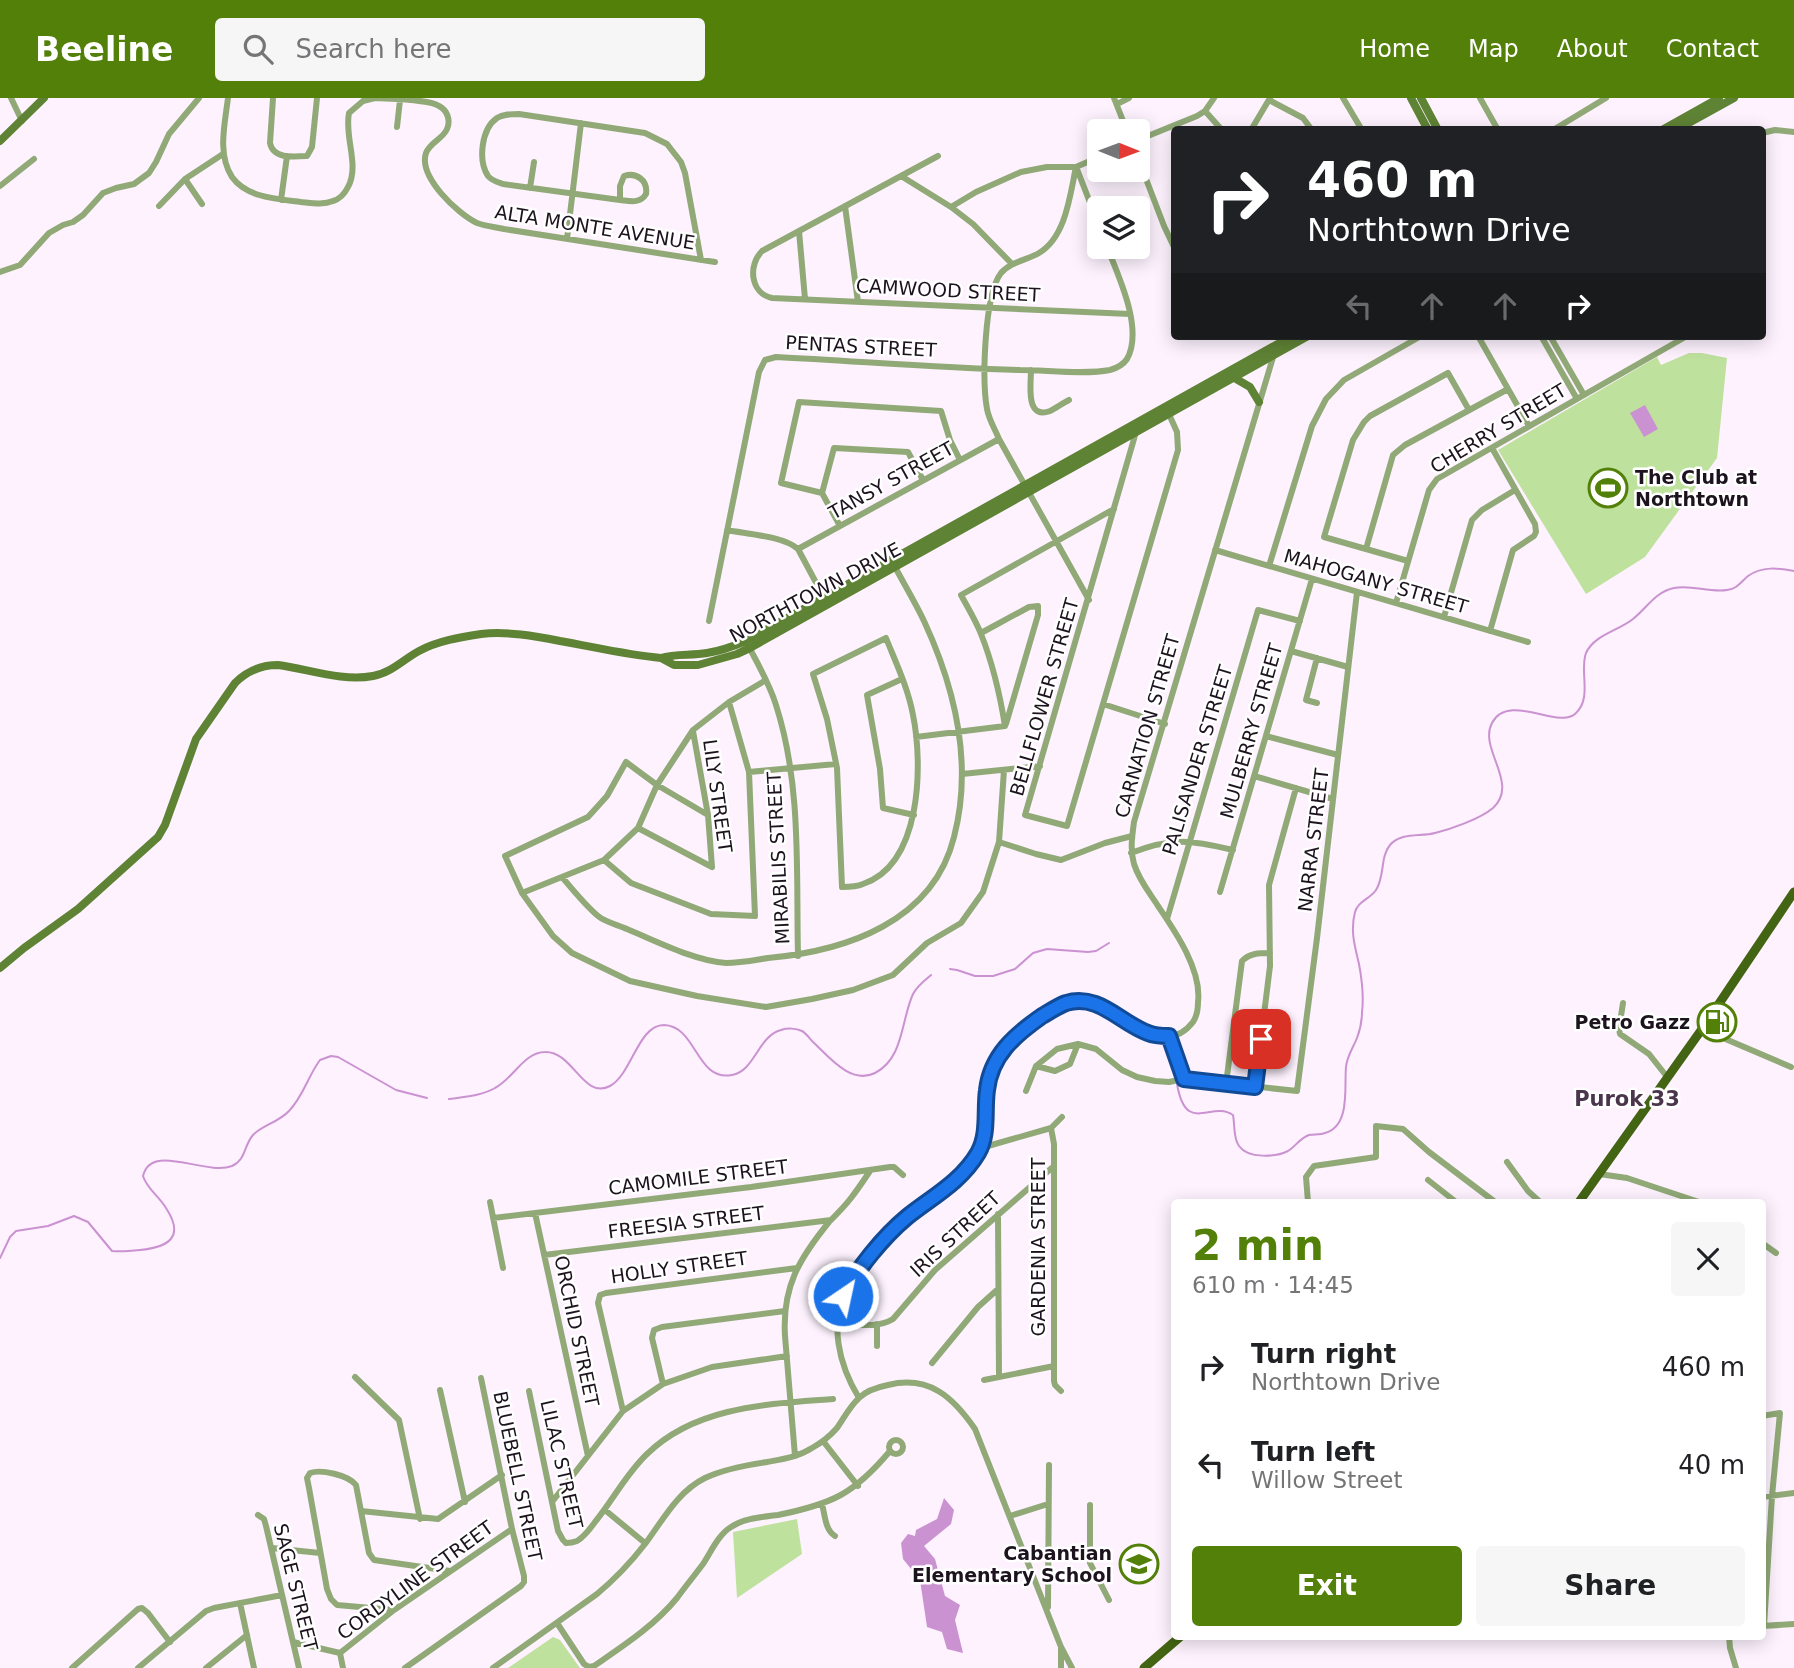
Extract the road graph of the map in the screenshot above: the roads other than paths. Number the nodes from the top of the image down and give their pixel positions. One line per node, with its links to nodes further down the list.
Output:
1 (11, 98): 22 (street)
2 (44, 98): 22 (street)
3 (200, 98): 68 (street)
4 (228, 98): 41 (street)
5 (273, 98): 42 (street)
6 (317, 98): 42 (street)
7 (375, 98): 18 (street, ALTA MONTE AVENUE); 55 (street, ALTA MONTE AVENUE)
8 (1129, 98): 19 (street)
9 (1213, 98): 20 (street)
10 (1343, 98): 28 (street)
11 (1411, 98): 29 (street)
12 (1421, 98): 30 (street)
13 (1480, 98): 31 (street)
14 (1606, 98): 32 (street)
15 (1719, 98): 33 (street)
16 (1734, 98): 34 (street)
17 (1270, 99): 26 (street); 27 (street)
18 (400, 100): 35 (street); 62 (street, ALTA MONTE AVENUE)
19 (1115, 101): 21 (street)
20 (1205, 111): 24 (street); 25 (street)
21 (1122, 119)
22 (22, 121): 40 (street)
23 (581, 123): 52 (street); 53 (street); 65 (street)
24 (1172, 126)
25 (1218, 126)
26 (1253, 126)
27 (1308, 126)
28 (1360, 126)
29 (1426, 126)
30 (1436, 126)
31 (1496, 126)
32 (1560, 126)
33 (1669, 126)
34 (1683, 126)
35 (397, 127)
36 (1171, 127): 39 (street)
37 (1766, 132): 38 (street)
38 (1794, 132)
39 (1150, 135)
40 (0, 141)
41 (223, 154): 49 (street); 55 (street, ALTA MONTE AVENUE)
42 (287, 156): 55 (street)
43 (938, 156): 48 (street)
44 (34, 159): 51 (street)
45 (534, 162): 52 (street)
46 (1087, 162): 47 (street)
47 (1076, 167): 54 (street); 60 (street); 67 (street)
48 (901, 176): 59 (street); 60 (street)
49 (186, 179): 57 (street); 58 (street)
50 (1147, 182): 63 (street)
51 (0, 186)
52 (530, 188): 53 (street)
53 (573, 194): 56 (street); 62 (street)
54 (1087, 196)
55 (281, 200)
56 (620, 200): 56 (street)
57 (202, 204)
58 (159, 206)
59 (845, 206): 61 (street); 70 (street)
60 (951, 207): 67 (street)
61 (799, 231): 69 (street); 69 (street, CAMWOOD STREET)
62 (567, 239): 65 (street, ALTA MONTE AVENUE)
63 (1171, 241)
64 (1112, 259): 72 (street)
65 (701, 260): 66 (street, ALTA MONTE AVENUE)
66 (715, 262)
67 (1013, 264): 71 (street)
68 (0, 272)
69 (805, 299): 70 (street, CAMWOOD STREET)
70 (858, 302): 71 (street, CAMWOOD STREET)
71 (989, 308): 72 (street, CAMWOOD STREET); 81 (street)
72 (1130, 314): 82 (street, PENTAS STREET)
73 (1287, 340): 80 (street, NORTHTOWN DRIVE)
74 (1298, 340): 80 (street, NORTHTOWN DRIVE)
75 (1414, 340): 108 (street)
76 (1480, 340): 84 (street)
77 (1544, 340): 85 (street)
78 (1552, 340): 85 (street)
79 (1680, 340): 85 (street, CHERRY STREET)
80 (1272, 351): 83 (street, NORTHTOWN DRIVE); 87 (street, CARNATION STREET)
81 (985, 369): 82 (street, PENTAS STREET); 92 (street); 101 (street, PENTAS STREET)
82 (1031, 370): 86 (street)
83 (1229, 376): 87 (street); 89 (street, NORTHTOWN DRIVE)
84 (1508, 388): 88 (street); 90 (street)
85 (1580, 397): 90 (street, CHERRY STREET)
86 (1069, 400)
87 (1259, 402): 105 (street, CARNATION STREET)
88 (1469, 410): 104 (street); 104 (street)
89 (1167, 411): 91 (street, NORTHTOWN DRIVE); 130 (street, BELLFLOWER STREET)
90 (1530, 426): 93 (street, CHERRY STREET)
91 (1137, 428): 96 (street, NORTHTOWN DRIVE); 99 (street, BELLFLOWER STREET)
92 (999, 439): 94 (street, TANSY STREET); 96 (street)
93 (1492, 448): 97 (street); 106 (street, CHERRY STREET)
94 (960, 460): 95 (street, TANSY STREET); 98 (street)
95 (923, 480): 98 (street); 100 (street, TANSY STREET)
96 (1028, 489): 102 (street); 107 (street, NORTHTOWN DRIVE)
97 (1515, 490): 114 (street); 117 (street)
98 (822, 493): 100 (street)
99 (1114, 509): 102 (street); 111 (street, BELLFLOWER STREET)
100 (840, 526): 103 (street, TANSY STREET)
101 (727, 530): 103 (street); 115 (street, PENTAS STREET)
102 (1057, 541): 111 (street); 118 (street)
103 (798, 549): 112 (street)
104 (1366, 549): 106 (street)
105 (1215, 550): 108 (street, MAHOGANY STREET); 132 (street, CARNATION STREET)
106 (1408, 561): 113 (street, CHERRY STREET)
107 (894, 564): 112 (street, NORTHTOWN DRIVE); 135 (street)
108 (1269, 566): 109 (street, MAHOGANY STREET)
109 (1312, 579): 110 (street, MAHOGANY STREET); 116 (street, MULBERRY STREET)
110 (1357, 592): 113 (street, MAHOGANY STREET); 126 (street, NARRA STREET)
111 (1089, 600): 140 (street, BELLFLOWER STREET)
112 (826, 601): 120 (street, NORTHTOWN DRIVE)
113 (1396, 603): 114 (street, MAHOGANY STREET)
114 (1444, 617): 117 (street, MAHOGANY STREET)
115 (709, 621)
116 (1300, 621): 121 (street, MULBERRY STREET); 153 (street, PALISANDER STREET)
117 (1490, 631): 119 (street, MAHOGANY STREET)
118 (981, 633): 133 (street); 133 (street)
119 (1528, 642)
120 (748, 645): 122 (street, NORTHTOWN DRIVE); 125 (street, NORTHTOWN DRIVE); 128 (street, MIRABILIS STREET)
121 (1291, 651): 123 (street); 136 (street, MULBERRY STREET)
122 (693, 654): 124 (street, NORTHTOWN DRIVE); 125 (street)
123 (1317, 658): 126 (street); 131 (street)
124 (660, 659): 125 (street, NORTHTOWN DRIVE); 165 (street)
125 (693, 665)
126 (1348, 667): 138 (street, NARRA STREET)
127 (902, 678): 137 (street); 139 (street); 150 (street)
128 (766, 680): 129 (street); 141 (street, MIRABILIS STREET)
129 (729, 702): 134 (street); 143 (street)
130 (1103, 704): 132 (street); 140 (street, BELLFLOWER STREET)
131 (1317, 704)
132 (1165, 724): 152 (street, CARNATION STREET)
133 (1005, 726): 135 (street)
134 (693, 730): 146 (street); 149 (street, LILY STREET)
135 (959, 731): 137 (street); 144 (street)
136 (1266, 736): 138 (street); 145 (street, MULBERRY STREET)
137 (916, 737): 150 (street)
138 (1338, 755): 148 (street, NARRA STREET)
139 (836, 764): 141 (street); 150 (street)
140 (1040, 766): 142 (street)
141 (791, 769): 143 (street); 164 (street, MIRABILIS STREET)
142 (1004, 770): 144 (street); 154 (street)
143 (749, 772): 157 (street)
144 (962, 774): 164 (street)
145 (1254, 776): 147 (street); 155 (street, MULBERRY STREET)
146 (657, 785): 149 (street); 151 (street); 161 (street)
147 (1296, 788): 148 (street); 163 (street)
148 (1333, 799): 175 (street, NARRA STREET)
149 (708, 815): 151 (street, LILY STREET)
150 (914, 815)
151 (638, 828): 157 (street)
152 (1132, 836): 154 (street); 156 (street, CARNATION STREET)
153 (1190, 841): 155 (street); 156 (street); 162 (street, PALISANDER STREET)
154 (999, 842): 161 (street)
155 (1233, 850): 159 (street, MULBERRY STREET)
156 (1131, 853): 162 (street, CARNATION STREET)
157 (604, 860): 158 (street)
158 (562, 877): 161 (street); 164 (street)
159 (1220, 892)
160 (1794, 892): 167 (main road)
161 (522, 893)
162 (1167, 919): 168 (street, CARNATION STREET)
163 (1270, 953): 174 (street); 175 (street)
164 (798, 956)
165 (0, 968)
166 (1623, 1003): 172 (street)
167 (1702, 1029): 171 (street); 172 (main road)
168 (1169, 1036): 173 (street); 179 (street)
169 (1078, 1044): 170 (street); 170 (street); 173 (street)
170 (1036, 1066): 176 (street)
171 (1791, 1067)
172 (1668, 1078): 183 (main road)
173 (1184, 1079): 174 (street)
174 (1226, 1084): 175 (street)
175 (1255, 1087)
176 (1026, 1091)
177 (1062, 1116): 178 (street)
178 (1051, 1128): 179 (street); 181 (street, GARDENIA STREET)
179 (981, 1147): 206 (street)
180 (1507, 1162): 189 (street)
181 (1054, 1166): 194 (street, IRIS STREET); 213 (street, GARDENIA STREET)
182 (870, 1171): 184 (street, CAMOMILE STREET); 193 (street, CAMOMILE STREET); 196 (street)
183 (1599, 1174): 190 (main road); 191 (street)
184 (903, 1175)
185 (1428, 1180): 187 (street)
186 (1308, 1199): 188 (street)
187 (1452, 1199)
188 (1491, 1199)
189 (1537, 1199)
190 (1580, 1199)
191 (1690, 1199)
192 (490, 1202): 195 (street)
193 (535, 1213): 195 (street, CAMOMILE STREET); 199 (street, ORCHID STREET)
194 (998, 1214): 203 (street); 208 (street, IRIS STREET)
195 (493, 1218): 200 (street)
196 (831, 1220): 199 (street, FREESIA STREET); 201 (street)
197 (1766, 1246): 198 (street)
198 (1776, 1253)
199 (544, 1255): 229 (street, ORCHID STREET)
200 (503, 1268)
201 (797, 1268): 204 (street, HOLLY STREET); 205 (street)
202 (592, 1289): 204 (street)
203 (998, 1289): 212 (street); 215 (street)
204 (600, 1295): 225 (street, HOLLY STREET)
205 (785, 1311): 209 (street); 211 (street)
206 (837, 1323): 208 (street); 222 (street)
207 (646, 1325): 209 (street)
208 (877, 1325): 210 (street)
209 (654, 1330): 218 (street)
210 (877, 1346)
211 (787, 1356): 218 (street); 224 (street)
212 (932, 1363)
213 (1054, 1366): 215 (street); 221 (street, GARDENIA STREET)
214 (355, 1377): 246 (street)
215 (999, 1377): 217 (street)
216 (481, 1378): 232 (street, BLUEBELL STREET)
217 (984, 1380)
218 (663, 1384): 225 (street)
219 (440, 1390): 237 (street)
220 (529, 1391): 238 (street, LILAC STREET)
221 (1062, 1391)
222 (859, 1398): 227 (street); 245 (street)
223 (833, 1399): 224 (street)
224 (791, 1402): 230 (street); 242 (street)
225 (623, 1411): 229 (street)
226 (1766, 1415): 235 (street)
227 (823, 1441): 230 (street); 233 (street)
228 (890, 1451): 233 (street)
229 (588, 1456): 238 (street)
230 (795, 1456): 250 (street)
231 (1049, 1465): 240 (street)
232 (502, 1475): 237 (street); 247 (street, BLUEBELL STREET)
233 (858, 1486): 239 (street)
234 (1794, 1493): 235 (street)
235 (1772, 1496): 236 (street); 255 (street)
236 (1766, 1497)
237 (465, 1502): 246 (street)
238 (552, 1502): 249 (street, LILAC STREET)
239 (822, 1504): 248 (street); 261 (street)
240 (1048, 1504): 245 (street); 260 (street)
241 (1090, 1505): 257 (street)
242 (605, 1510): 249 (street); 250 (street)
243 (361, 1511): 246 (street); 253 (street); 254 (street)
244 (258, 1515): 251 (street, SAGE STREET)
245 (1010, 1516): 260 (street)
246 (420, 1519)
247 (512, 1529): 254 (street, CORDYLINE STREET); 277 (street, BLUEBELL STREET)
248 (835, 1536)
249 (566, 1543): 252 (street)
250 (645, 1544): 261 (street)
251 (272, 1548): 253 (street); 256 (street, SAGE STREET)
252 (563, 1551)
253 (320, 1553): 259 (street)
254 (450, 1571): 259 (street, CORDYLINE STREET)
255 (1766, 1583)
256 (282, 1595): 258 (street); 268 (street, SAGE STREET)
257 (1109, 1600)
258 (240, 1603): 264 (street); 267 (street)
259 (394, 1611): 270 (street, CORDYLINE STREET)
260 (1048, 1613): 269 (street)
261 (557, 1623): 278 (street)
262 (1794, 1624): 263 (street)
263 (1766, 1626)
264 (247, 1635): 273 (street); 274 (street)
265 (1176, 1640): 281 (main road)
266 (1729, 1640): 282 (street)
267 (170, 1642): 271 (street); 272 (street)
268 (293, 1642): 270 (street, CORDYLINE STREET); 275 (street, SAGE STREET)
269 (1061, 1647): 279 (street); 280 (street)
270 (340, 1653): 276 (street)
271 (72, 1668)
272 (138, 1668)
273 (206, 1668)
274 (254, 1668)
275 (299, 1668)
276 (343, 1668)
277 (405, 1668)
278 (493, 1668)
279 (1061, 1668)
280 (1072, 1668)
281 (1144, 1668)
282 (1736, 1668)

